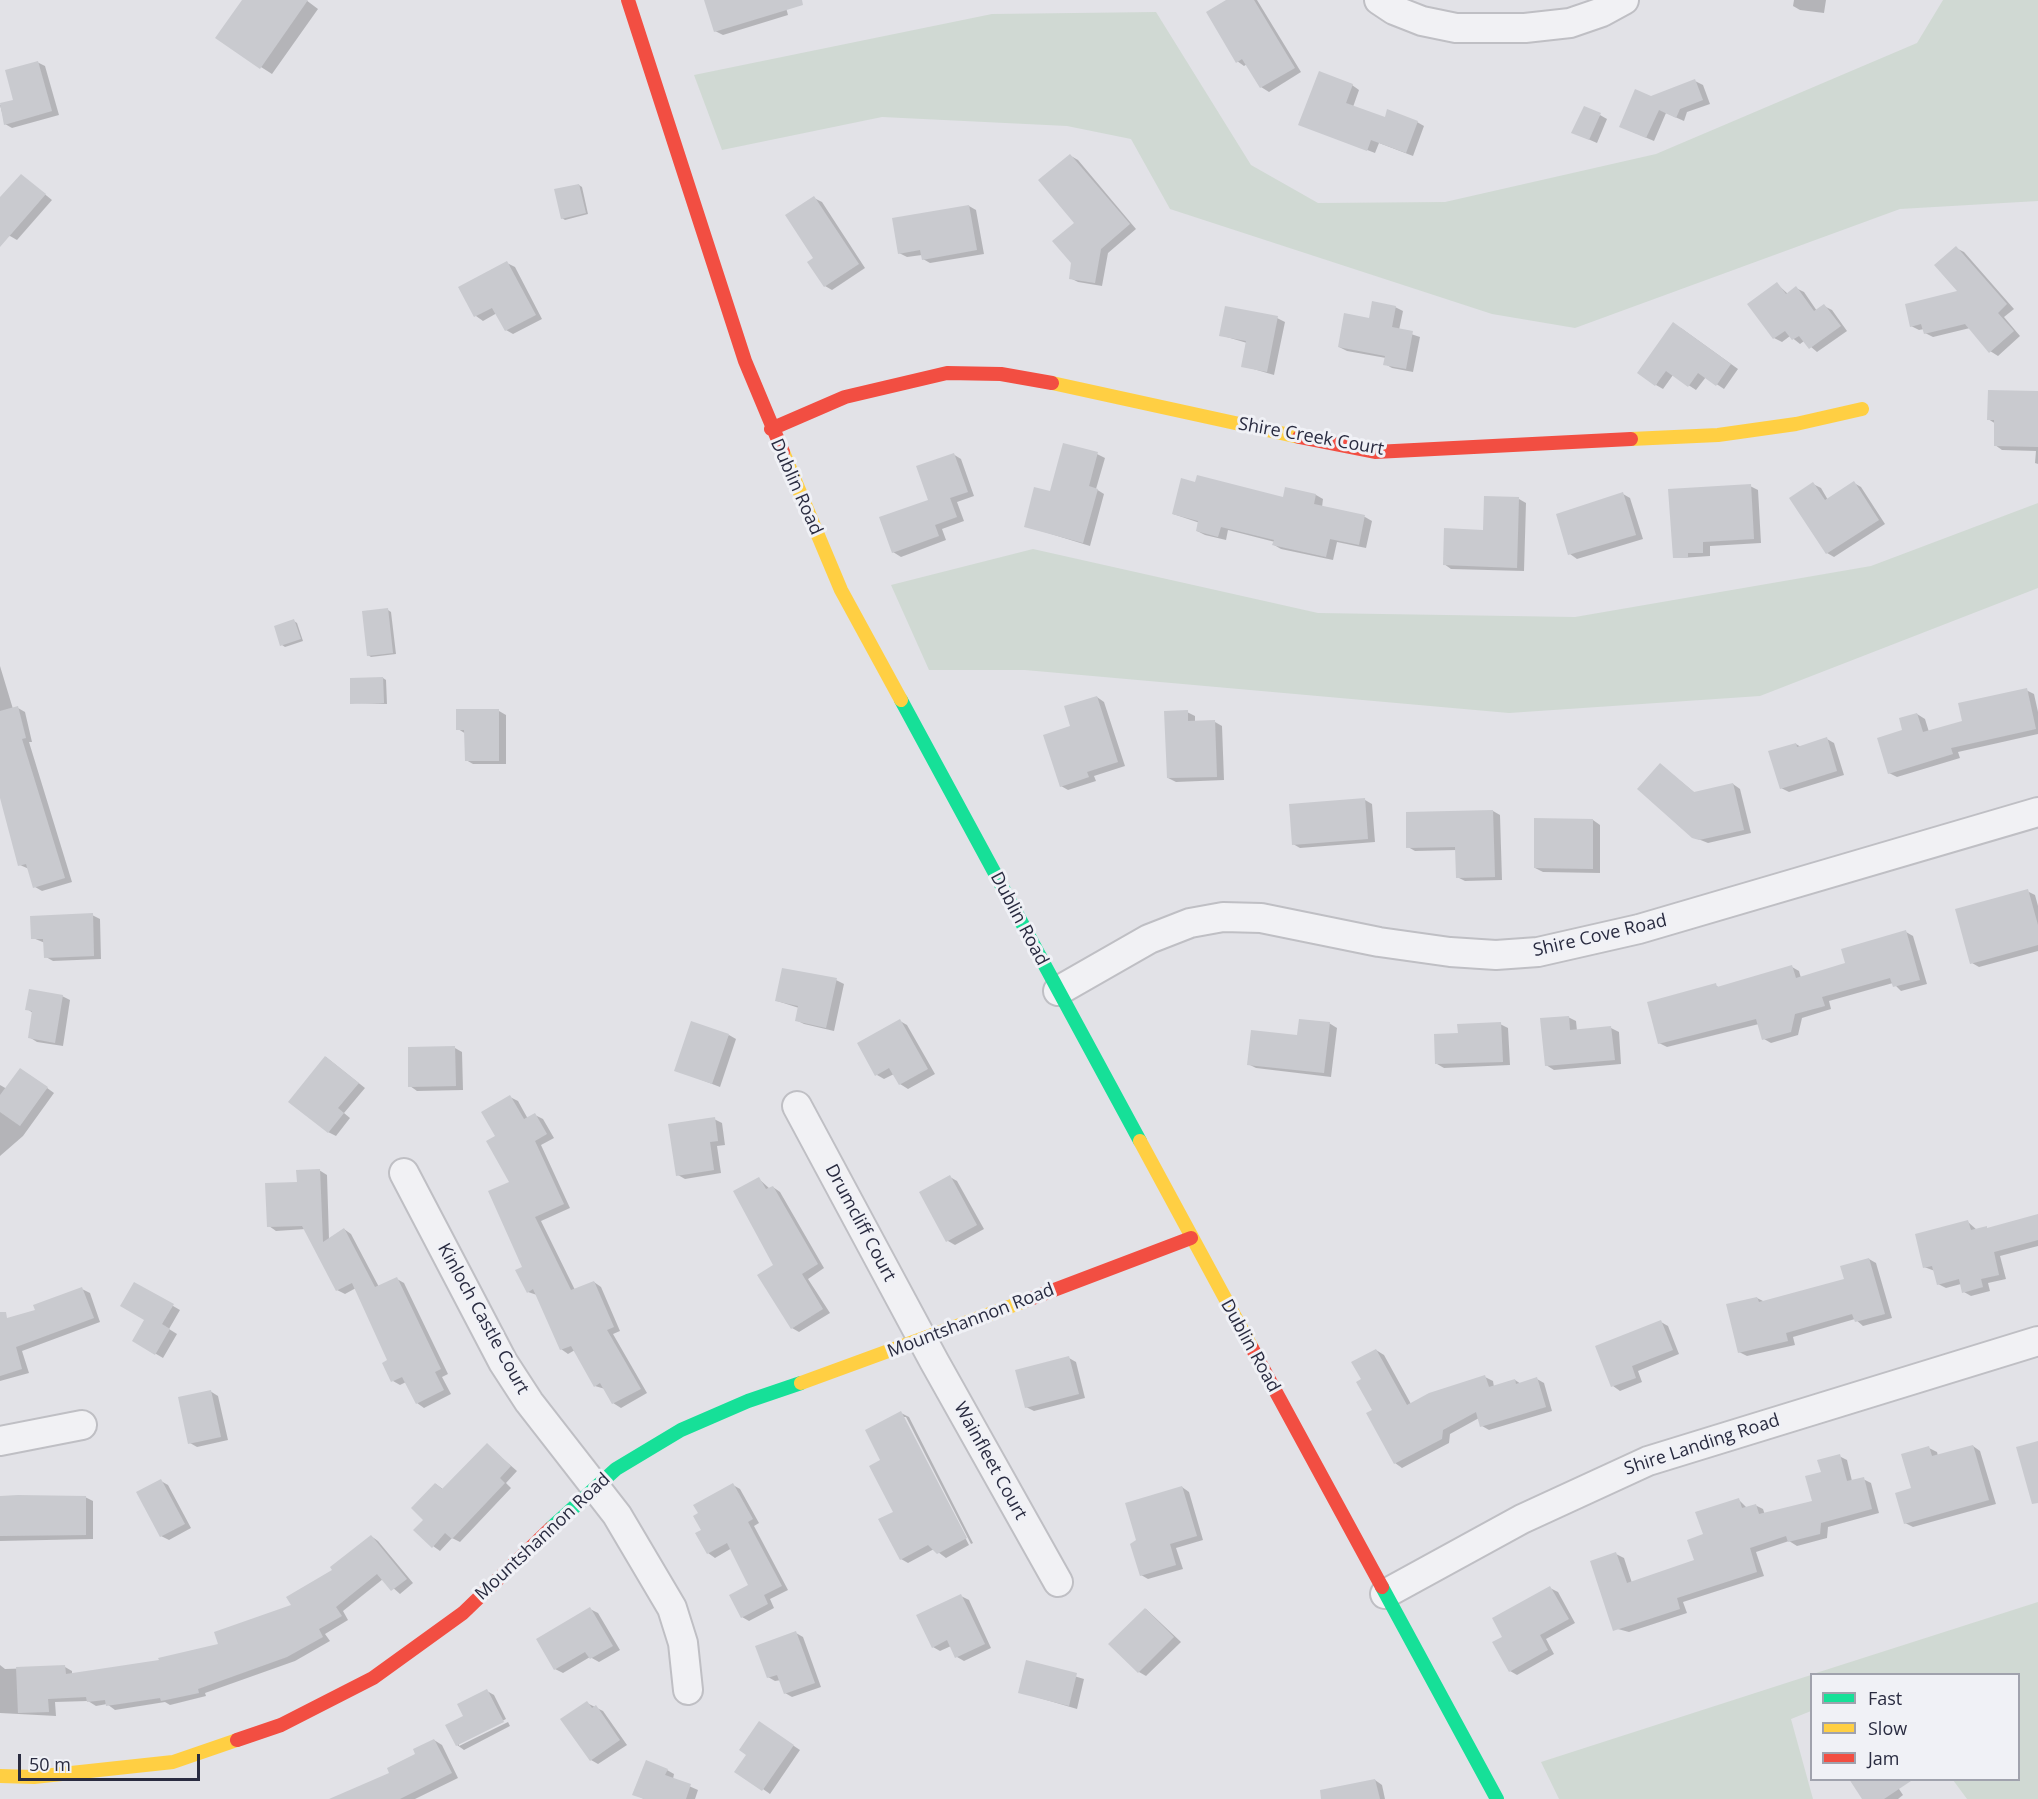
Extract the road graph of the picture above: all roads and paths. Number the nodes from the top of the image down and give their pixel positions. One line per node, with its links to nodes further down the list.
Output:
1 (628, 0): 5 (street, Dublin Road)
2 (1379, 0): 3 (street)
3 (1624, 0)
4 (1862, 409): 5 (street, Shire Creek Court)
5 (771, 429): 7 (street, Dublin Road)
6 (2038, 812): 7 (street, Shire Cove Road)
7 (1058, 991): 10 (street, Dublin Road)
8 (797, 1106): 11 (street, Drumcliff Court)
9 (404, 1173): 15 (street, Kinloch Castle Court)
10 (1191, 1238): 11 (street, Mountshannon Road); 17 (street, Dublin Road)
11 (922, 1340): 15 (street, Mountshannon Road); 16 (street, Wainfleet Court)
12 (2038, 1341): 17 (street, Shire Landing Road)
13 (82, 1425): 14 (street)
14 (0, 1441)
15 (596, 1485): 18 (street, Kinloch Castle Court); 19 (street, Mountshannon Road)
16 (1058, 1582)
17 (1385, 1594): 20 (street, Dublin Road)
18 (688, 1690)
19 (0, 1776)
20 (1497, 1799)

